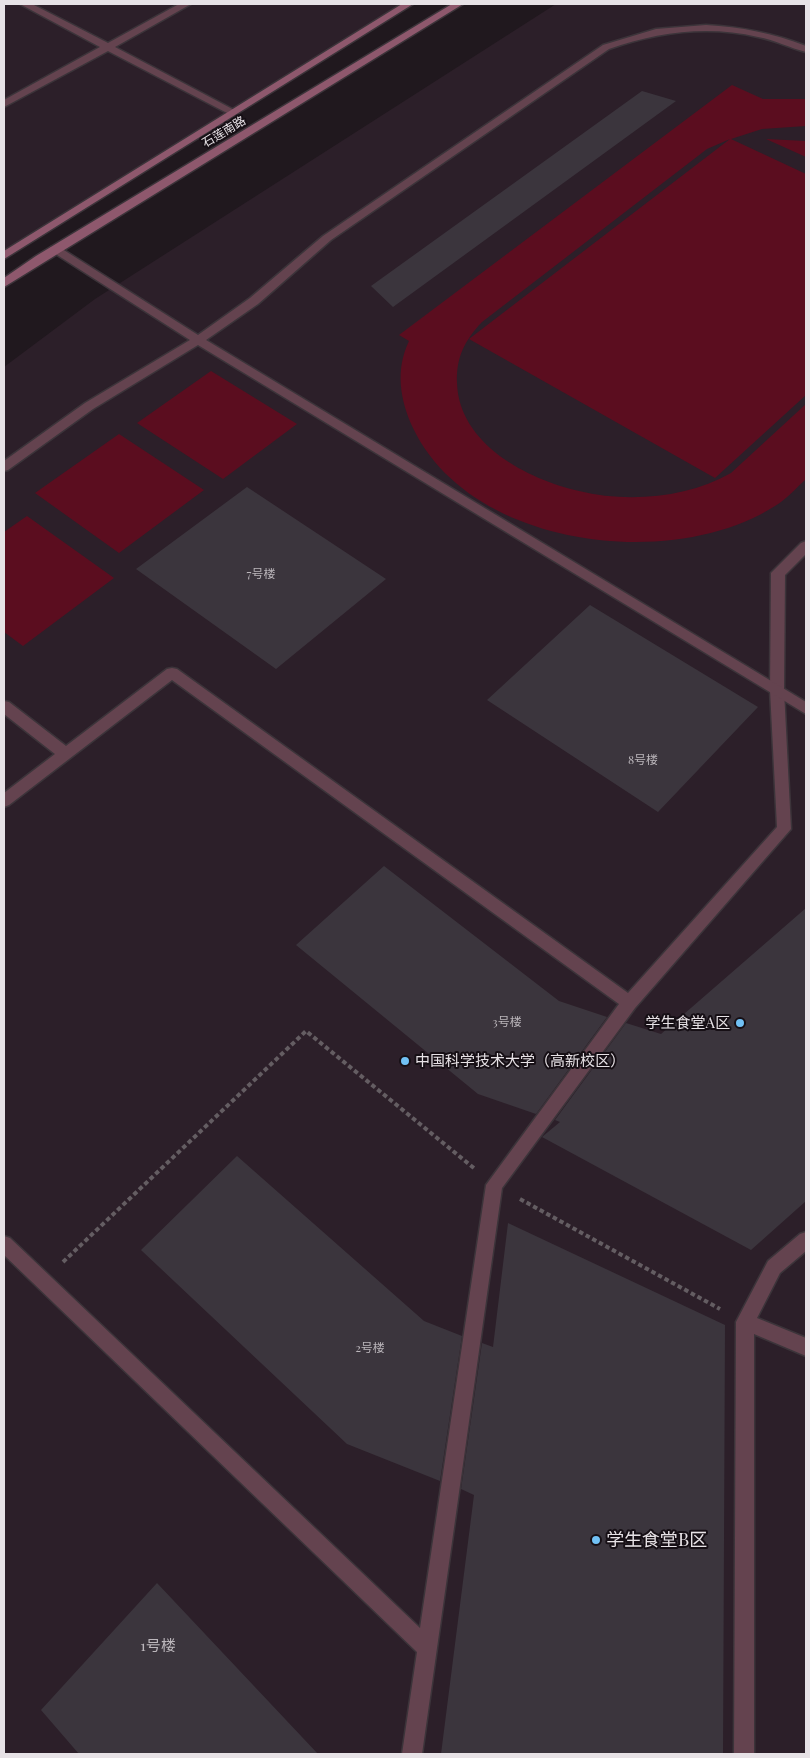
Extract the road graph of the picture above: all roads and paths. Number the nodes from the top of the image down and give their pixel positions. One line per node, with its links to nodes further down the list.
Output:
1 (25, 4): 5 (street)
2 (186, 4): 5 (street)
3 (408, 4): 8 (street, 石莲南路)
4 (458, 4): 9 (street, 石莲南路)
5 (108, 47): 7 (street); 8 (street)
6 (806, 49): 12 (street)
7 (4, 104)
8 (233, 112): 10 (street, 石莲南路)
9 (55, 249): 11 (street, 石莲南路); 12 (street)
10 (4, 256)
11 (4, 283)
12 (198, 340): 13 (street); 15 (street)
13 (4, 467)
14 (806, 546): 15 (street)
15 (777, 690): 17 (street); 20 (street)
16 (4, 706): 18 (street)
17 (806, 709)
18 (64, 753): 19 (street); 20 (street)
19 (4, 801)
20 (629, 1003): 21 (street)
21 (494, 1185): 24 (path); 25 (path); 27 (street)
22 (806, 1240): 25 (street)
23 (4, 1244): 24 (street)
24 (42, 1281): 27 (street)
25 (745, 1322): 26 (street); 29 (street)
26 (806, 1347)
27 (426, 1647): 28 (street)
28 (412, 1754)
29 (744, 1754)

